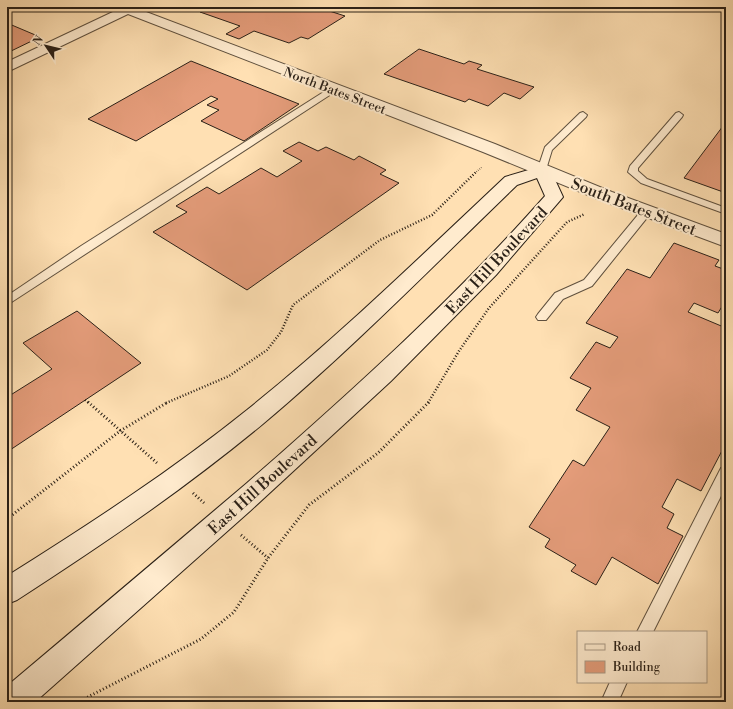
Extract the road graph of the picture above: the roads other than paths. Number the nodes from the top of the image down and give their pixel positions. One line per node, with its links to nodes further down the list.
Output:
1 (124, 8): 2 (street); 3 (street, North Bates Street)
2 (7, 68)
3 (333, 90): 6 (street, North Bates Street); 10 (lane)
4 (583, 115): 6 (lane)
5 (679, 115): 7 (lane)
6 (542, 170): 8 (street, South Bates Street); 13 (street); 16 (street, East Hill Boulevard)
7 (726, 211)
8 (646, 212): 9 (street, South Bates Street); 11 (lane)
9 (726, 241)
10 (7, 301)
11 (542, 317)
12 (726, 472): 14 (lane)
13 (7, 591)
14 (646, 631)
15 (618, 683): 17 (lane)
16 (12, 702)
17 (609, 702)

